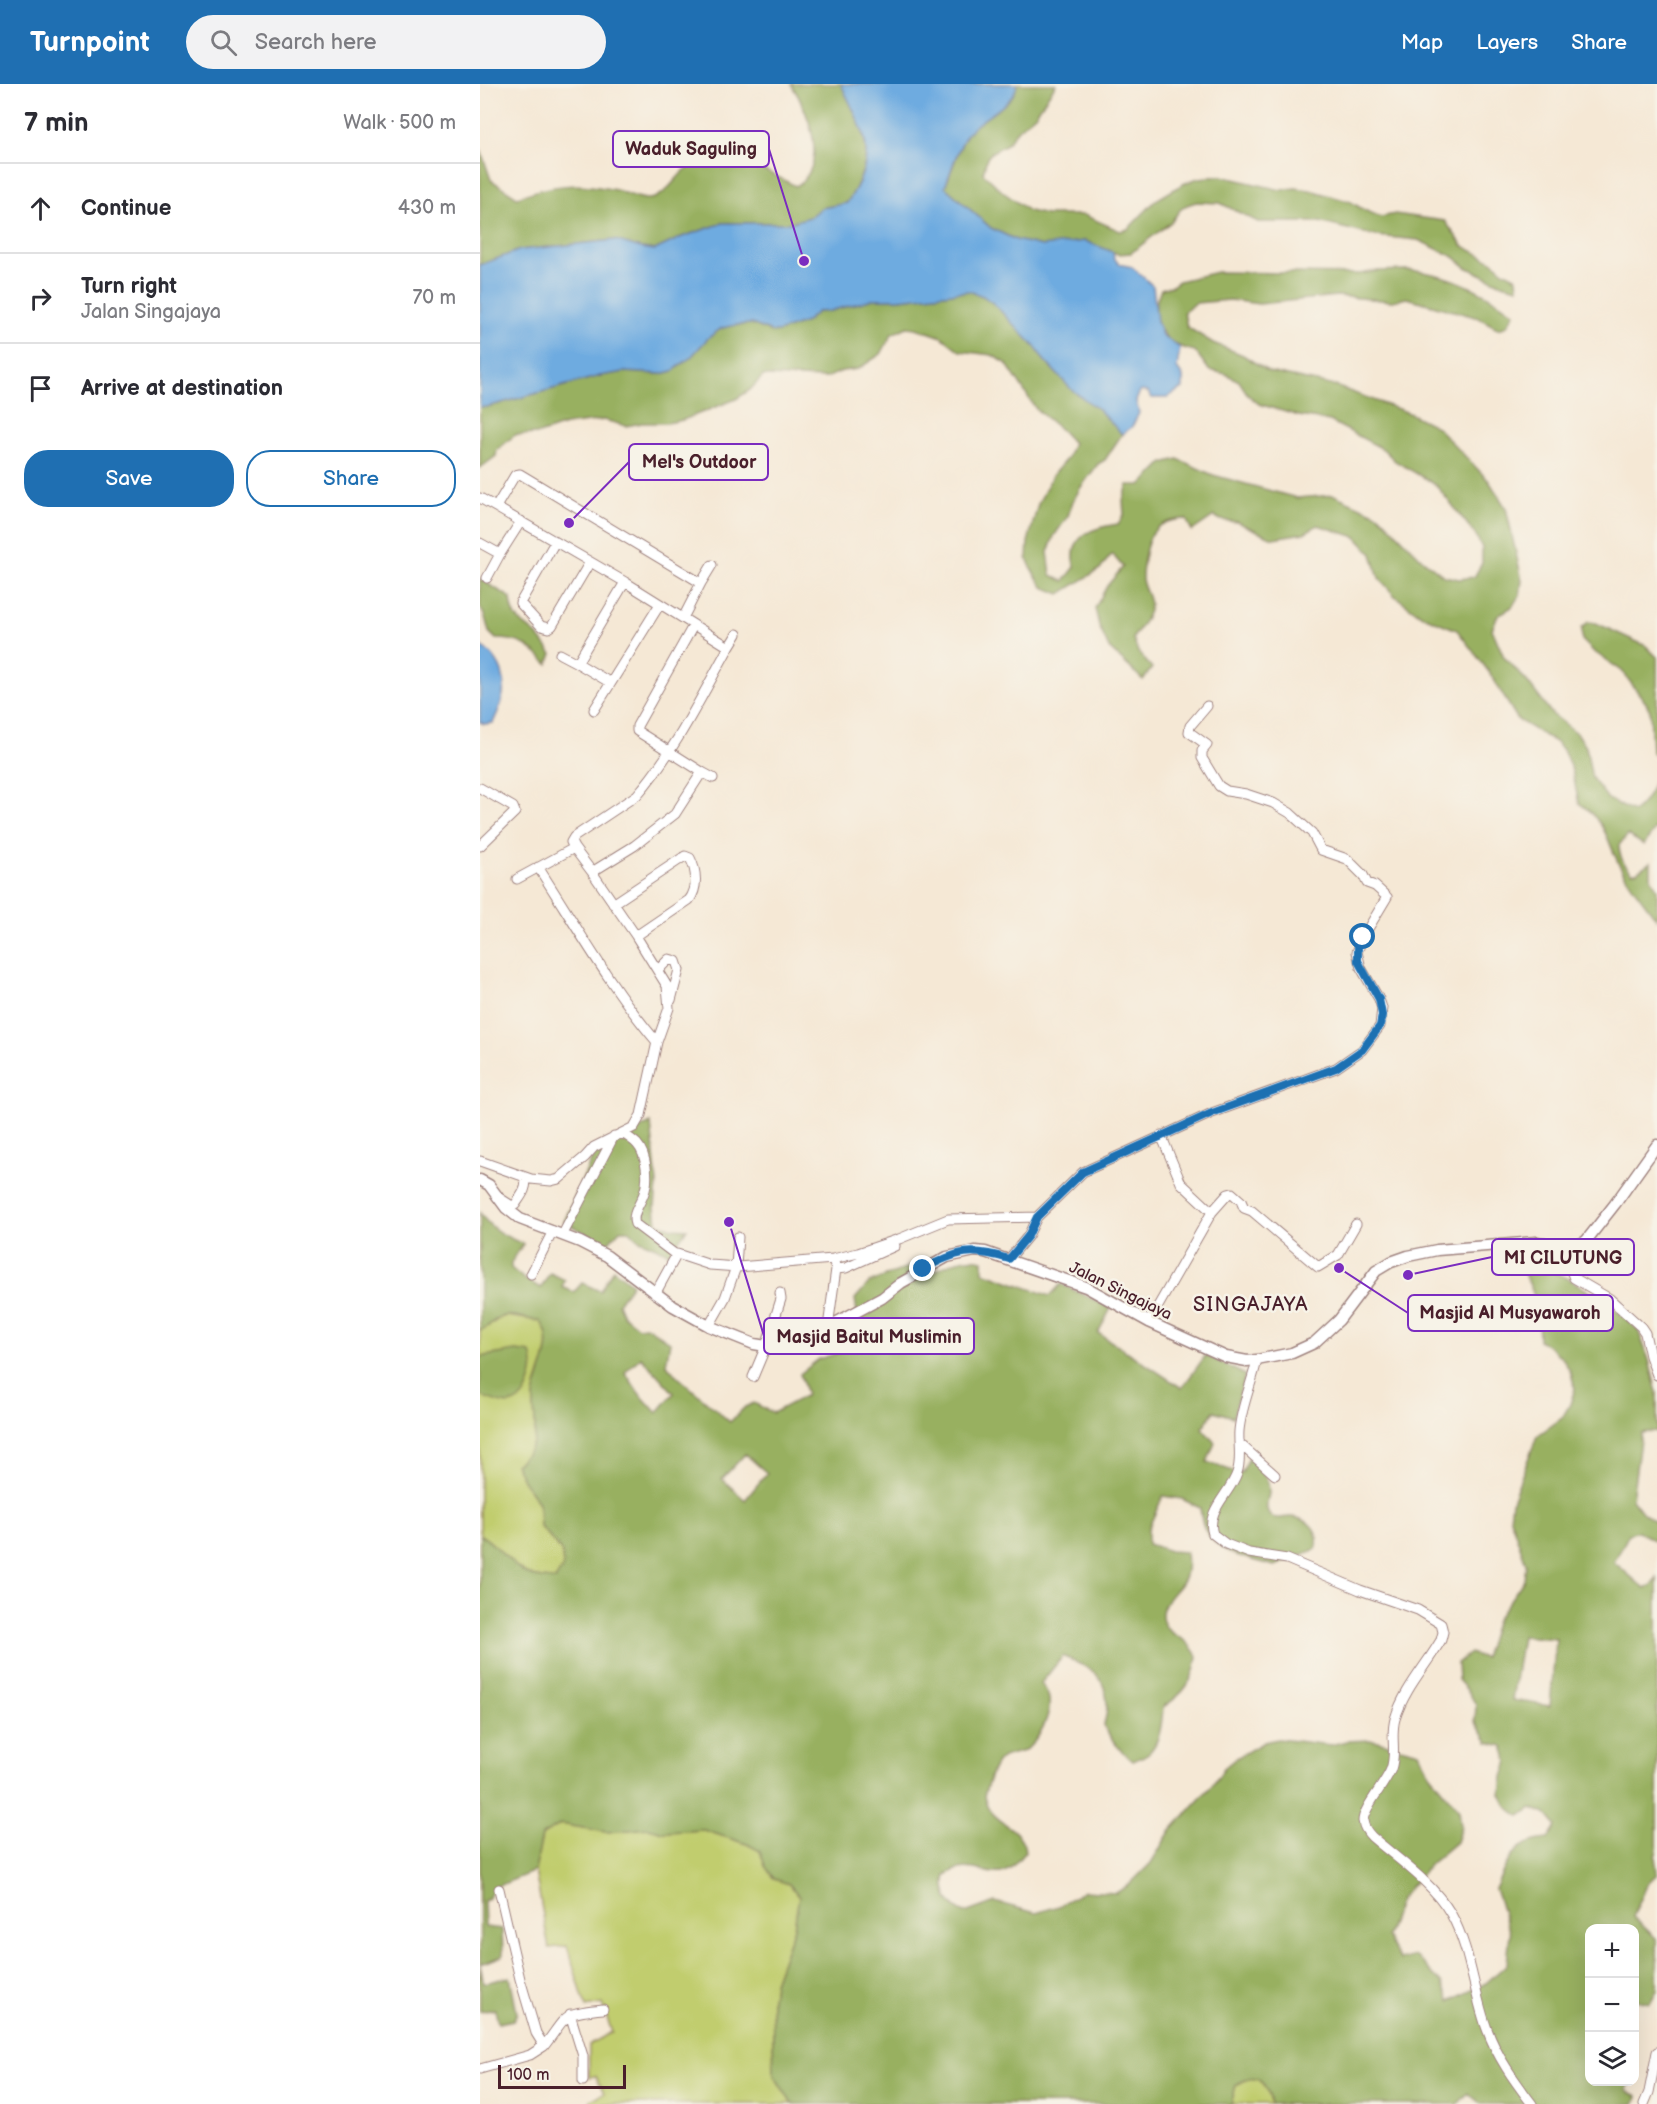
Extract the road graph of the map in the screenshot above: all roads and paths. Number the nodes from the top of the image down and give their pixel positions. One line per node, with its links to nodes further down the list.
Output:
1 (480, 498): 2 (street)
2 (496, 507): 3 (street); 11 (street)
3 (520, 521): 4 (street); 6 (street)
4 (555, 542): 7 (street); 7 (street)
5 (480, 543): 6 (street)
6 (500, 554): 9 (street)
7 (591, 562): 10 (street)
8 (712, 565): 11 (street)
9 (487, 578)
10 (625, 582): 12 (street); 18 (street)
11 (701, 583): 13 (street)
12 (660, 604): 13 (street); 19 (street)
13 (683, 618): 14 (street)
14 (693, 626): 16 (street); 22 (street)
15 (737, 634): 16 (street)
16 (729, 647): 22 (street)
17 (560, 654): 18 (street)
18 (577, 663): 19 (street)
19 (611, 683): 21 (street)
20 (1207, 706): 37 (street)
21 (594, 710)
22 (670, 752): 23 (street); 27 (street)
23 (702, 772): 24 (street); 29 (street)
24 (712, 778)
25 (481, 790): 26 (street)
26 (480, 846)
27 (574, 848): 28 (street); 29 (street)
28 (538, 867): 30 (street); 35 (street)
29 (592, 872): 31 (street)
30 (517, 879)
31 (614, 904): 32 (street); 32 (street)
32 (636, 936): 33 (street)
33 (658, 970): 34 (street); 34 (street)
34 (669, 1008): 35 (street)
35 (657, 1042): 36 (street)
36 (618, 1135): 40 (street); 46 (street); 50 (street)
37 (1161, 1135): 43 (street); 44 (street)
38 (1657, 1145): 49 (street)
39 (480, 1161): 40 (street)
40 (525, 1178): 42 (street)
41 (480, 1180): 42 (street, Jalan Singajaya)
42 (501, 1199): 46 (street, Jalan Singajaya)
43 (1212, 1212): 45 (street); 58 (street)
44 (1037, 1217): 51 (street); 52 (street)
45 (1356, 1224)
46 (558, 1233): 55 (street); 57 (street, Jalan Singajaya)
47 (738, 1237): 53 (street)
48 (897, 1245): 54 (street)
49 (1578, 1245): 62 (street, Jalan Singajaya); 63 (street)
50 (676, 1255): 53 (street); 57 (street)
51 (833, 1258): 53 (street); 54 (street)
52 (1009, 1259): 58 (street, Jalan Singajaya); 60 (street, Jalan Singajaya)
53 (736, 1267): 59 (street)
54 (836, 1269): 60 (street)
55 (531, 1274)
56 (780, 1293): 61 (street)
57 (655, 1294): 59 (street, Jalan Singajaya)
58 (1149, 1322): 62 (street, Jalan Singajaya)
59 (710, 1326): 61 (street, Jalan Singajaya)
60 (828, 1327): 61 (street, Jalan Singajaya)
61 (766, 1346): 64 (street)
62 (1257, 1360): 65 (street)
63 (1657, 1375)
64 (753, 1377)
65 (1239, 1443): 66 (street); 76 (street)
66 (1275, 1475)
67 (499, 1889): 70 (street)
68 (603, 2009): 69 (street)
69 (570, 2014): 70 (street); 74 (street)
70 (544, 2046): 72 (street)
71 (1657, 2052): 73 (street)
72 (480, 2069)
73 (1655, 2071): 75 (street)
74 (583, 2081)
75 (1653, 2094): 77 (street)
76 (1532, 2104)
77 (1644, 2104)

